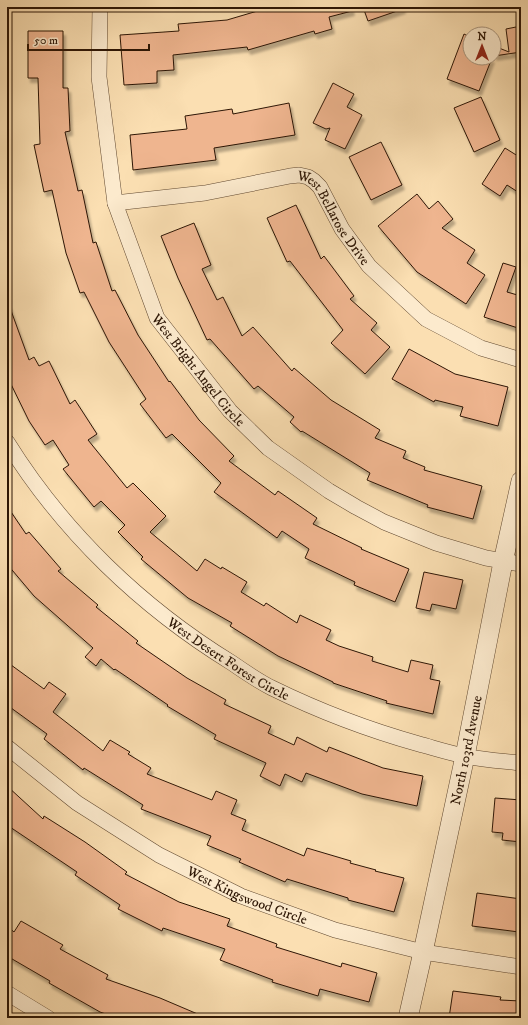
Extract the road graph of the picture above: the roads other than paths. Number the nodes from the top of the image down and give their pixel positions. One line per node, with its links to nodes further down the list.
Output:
1 (100, 7): 2 (street, West Bright Angel Circle)
2 (115, 202): 3 (street, West Bellarose Drive); 6 (street, West Bright Angel Circle)
3 (521, 360)
4 (7, 442): 8 (street, West Desert Forest Circle)
5 (521, 481): 6 (street, North 103rd Avenue)
6 (512, 563): 8 (street, North 103rd Avenue)
7 (7, 747): 10 (street, West Kingswood Circle)
8 (465, 756): 9 (street, West Desert Forest Circle); 10 (street, North 103rd Avenue)
9 (521, 763)
10 (423, 952): 11 (street, West Kingswood Circle); 14 (street, North 103rd Avenue)
11 (521, 967)
12 (7, 993): 13 (street)
13 (48, 1018)
14 (408, 1018)

